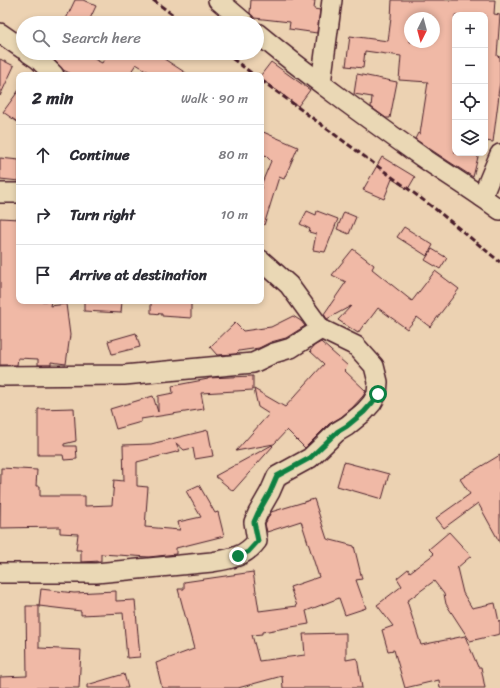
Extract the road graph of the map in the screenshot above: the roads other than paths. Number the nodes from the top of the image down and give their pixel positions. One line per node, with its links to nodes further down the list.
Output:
1 (218, 0): 3 (street)
2 (332, 0): 9 (street)
3 (237, 16)
4 (0, 33): 6 (street)
5 (264, 39): 9 (street)
6 (16, 43)
7 (39, 60): 8 (street)
8 (51, 72)
9 (320, 83): 13 (street)
10 (500, 154): 13 (street)
11 (0, 193): 12 (street)
12 (16, 193)
13 (482, 197): 14 (street)
14 (500, 210)
15 (264, 263): 16 (street)
16 (321, 329): 17 (street); 18 (street)
17 (0, 376)
18 (0, 573)

